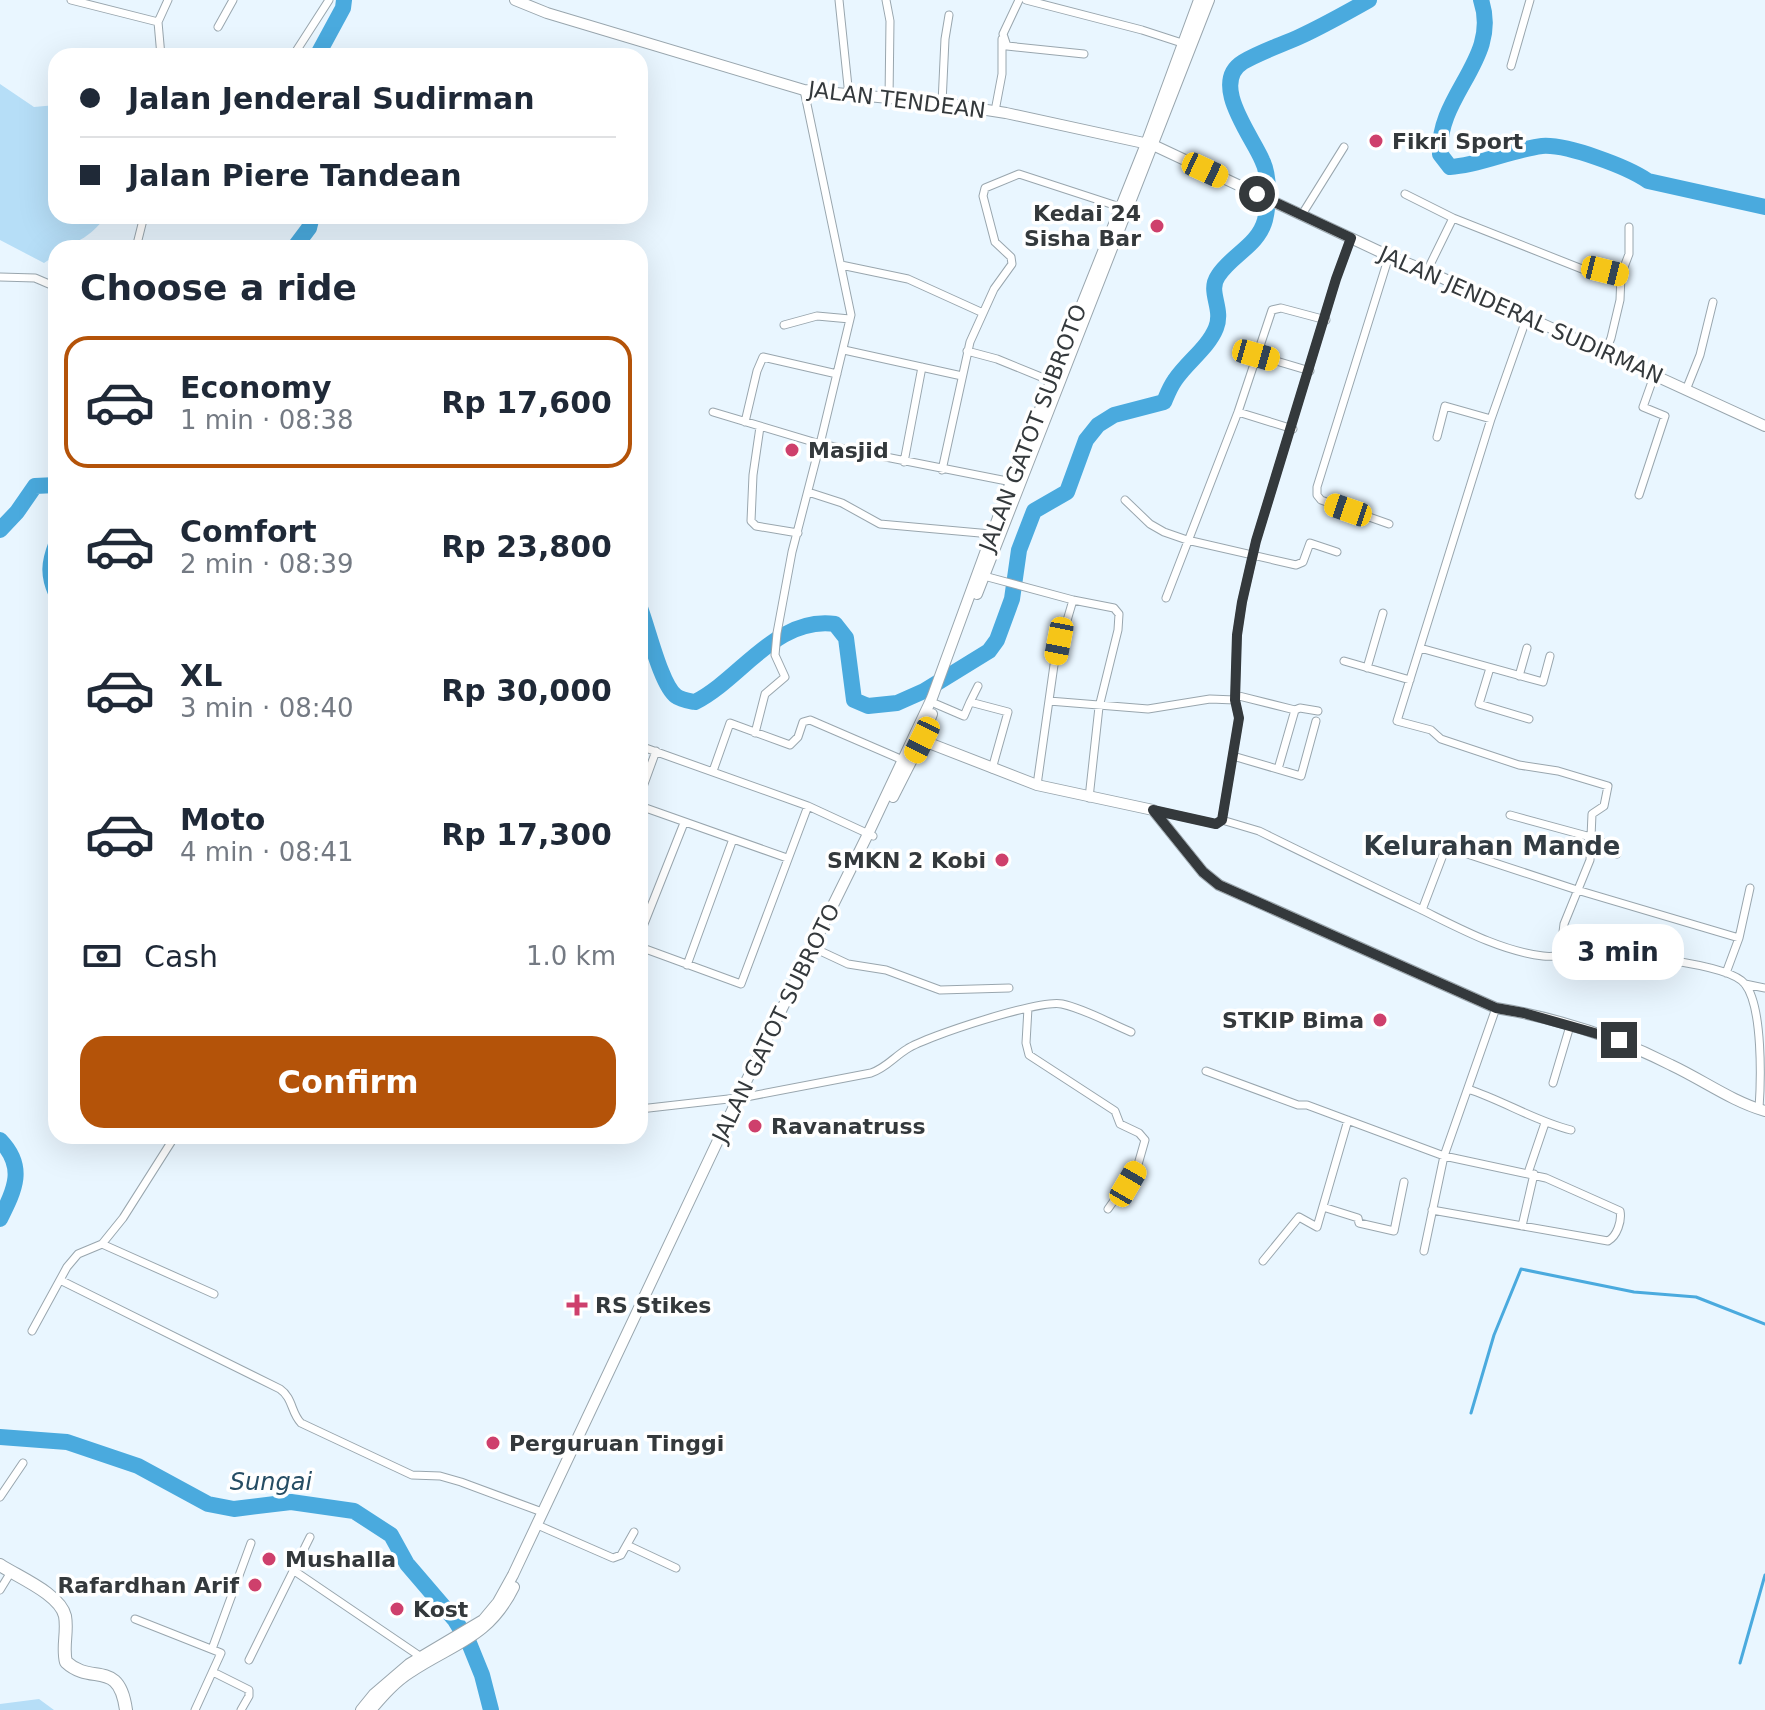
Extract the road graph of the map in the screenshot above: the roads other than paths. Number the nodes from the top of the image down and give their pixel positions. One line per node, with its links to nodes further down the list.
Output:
1 (71, 0): 14 (street)
2 (168, 0): 14 (street)
3 (233, 0): 15 (street)
4 (329, 0): 19 (street)
5 (515, 0): 22 (street, JALAN TENDEAN)
6 (839, 0): 23 (street)
7 (886, 0): 24 (street)
8 (1019, 0): 16 (street)
9 (1026, 0): 17 (street)
10 (1199, 0): 17 (street, JALAN GATOT SUBROTO)
11 (1209, 0): 17 (street, JALAN GATOT SUBROTO)
12 (1530, 0): 21 (street)
13 (949, 15): 25 (street)
14 (158, 22): 18 (street)
15 (218, 27)
16 (1003, 34): 20 (street); 26 (street)
17 (1186, 45): 27 (street, JALAN GATOT SUBROTO)
18 (160, 48)
19 (298, 48)
20 (1084, 54)
21 (1511, 66)
22 (804, 90): 23 (street, JALAN TENDEAN); 36 (street)
23 (849, 96): 24 (street, JALAN TENDEAN)
24 (889, 99): 25 (street, JALAN TENDEAN)
25 (942, 103): 26 (street, JALAN TENDEAN)
26 (995, 111): 27 (street, JALAN TENDEAN)
27 (1149, 145): 30 (street, JALAN GATOT SUBROTO); 31 (street, JALAN JENDERAL SUDIRMAN); 47 (street, JALAN GATOT SUBROTO)
28 (1344, 147): 31 (street)
29 (1405, 194): 32 (street)
30 (1120, 207): 42 (street); 47 (street, JALAN GATOT SUBROTO)
31 (1301, 216): 34 (street, JALAN JENDERAL SUDIRMAN)
32 (1453, 218): 37 (street); 38 (street)
33 (1629, 227): 38 (street)
34 (1351, 238): 35 (street, JALAN JENDERAL SUDIRMAN); 45 (street)
35 (1389, 256): 37 (street, JALAN JENDERAL SUDIRMAN); 74 (street)
36 (841, 265): 42 (street); 44 (street)
37 (1427, 271): 43 (street, JALAN JENDERAL SUDIRMAN)
38 (1621, 275): 50 (street)
39 (0, 277): 40 (street)
40 (48, 284)
41 (1713, 302): 58 (street)
42 (983, 313): 49 (street)
43 (1527, 317): 50 (street, JALAN JENDERAL SUDIRMAN); 61 (street)
44 (850, 319): 46 (street); 48 (street)
45 (1326, 320): 51 (street); 53 (street)
46 (784, 325)
47 (1072, 337): 57 (street, JALAN GATOT SUBROTO); 70 (street, JALAN GATOT SUBROTO)
48 (844, 350): 52 (street); 54 (street)
49 (967, 351): 55 (street); 57 (street)
50 (1605, 353): 56 (street, JALAN JENDERAL SUDIRMAN)
51 (1256, 355): 53 (street); 60 (street)
52 (922, 367): 55 (street); 68 (street)
53 (1310, 371): 65 (street)
54 (837, 374): 62 (street); 67 (street)
55 (962, 376): 69 (street)
56 (1654, 376): 58 (street, JALAN JENDERAL SUDIRMAN); 72 (street)
57 (1051, 381): 70 (street, JALAN GATOT SUBROTO)
58 (1686, 390): 63 (street, JALAN JENDERAL SUDIRMAN)
59 (713, 412): 62 (street)
60 (1238, 412): 65 (street); 77 (street)
61 (1491, 419): 66 (street); 84 (street)
62 (745, 422): 64 (street)
63 (1765, 426)
64 (760, 427): 67 (street); 75 (street)
65 (1293, 429): 79 (street)
66 (1437, 437)
67 (820, 444): 68 (street); 71 (street)
68 (904, 462): 69 (street)
69 (942, 470): 70 (street)
70 (1015, 483): 76 (street, JALAN GATOT SUBROTO); 80 (street, JALAN GATOT SUBROTO)
71 (808, 492): 75 (street); 76 (street)
72 (1639, 495)
73 (1125, 500): 77 (street)
74 (1389, 524)
75 (798, 533): 103 (street)
76 (991, 534): 91 (street, JALAN GATOT SUBROTO)
77 (1187, 540): 79 (street); 81 (street)
78 (1337, 552): 79 (street)
79 (1253, 553): 94 (street)
80 (989, 577): 82 (street); 91 (street, JALAN GATOT SUBROTO)
81 (1166, 598)
82 (1073, 600): 96 (street); 98 (street)
83 (1383, 613): 88 (street)
84 (1420, 648): 89 (street); 92 (street)
85 (1527, 648): 90 (street)
86 (1550, 656): 90 (street)
87 (1344, 661): 88 (street)
88 (1367, 668): 92 (street)
89 (1490, 668): 90 (street); 101 (street)
90 (1519, 676)
91 (944, 677): 95 (street, JALAN GATOT SUBROTO)
92 (1410, 680): 122 (street)
93 (978, 686): 97 (street)
94 (1235, 697): 98 (street); 99 (street); 107 (street)
95 (935, 700): 97 (street); 104 (street, JALAN GATOT SUBROTO)
96 (1049, 701): 98 (street); 113 (street)
97 (970, 702): 109 (street)
98 (1099, 707): 114 (street)
99 (1295, 710): 100 (street); 110 (street)
100 (1318, 711)
101 (1529, 719)
102 (1316, 721): 110 (street)
103 (755, 733): 108 (street); 111 (street)
104 (918, 739): 108 (street, JALAN GATOT SUBROTO); 109 (street)
105 (648, 748): 106 (street)
106 (656, 751): 111 (street); 112 (street)
107 (1233, 756): 110 (street); 119 (street)
108 (907, 761): 121 (street, JALAN GATOT SUBROTO)
109 (992, 769): 113 (street)
110 (1278, 769)
111 (713, 771): 115 (street)
112 (648, 773)
113 (1037, 785): 114 (street)
114 (1089, 798): 117 (street)
115 (808, 806): 121 (street); 125 (street)
116 (648, 809): 120 (street)
117 (1153, 810): 119 (street); 140 (street)
118 (1510, 815): 122 (street)
119 (1222, 820): 128 (street)
120 (684, 823): 123 (street); 129 (street)
121 (871, 835): 132 (street, JALAN GATOT SUBROTO); 146 (street, JALAN GATOT SUBROTO)
122 (1592, 838): 124 (street); 127 (street)
123 (733, 839): 125 (street); 134 (street)
124 (1617, 854)
125 (787, 858): 134 (street)
126 (1750, 888): 130 (street)
127 (1577, 890): 128 (street); 130 (street); 133 (street)
128 (1422, 910): 133 (street)
129 (648, 914)
130 (1739, 938): 135 (street)
131 (648, 950): 134 (street)
132 (818, 950): 137 (street); 146 (street, JALAN GATOT SUBROTO)
133 (1560, 956): 135 (street)
134 (687, 965)
135 (1726, 973): 136 (street)
136 (1745, 984): 138 (street); 148 (street)
137 (1009, 988)
138 (1765, 988)
139 (1028, 1008): 142 (street); 146 (street); 157 (street)
140 (1496, 1008): 141 (street); 145 (street)
141 (1570, 1026): 144 (street); 148 (street)
142 (1131, 1032)
143 (1206, 1071): 149 (street)
144 (1553, 1083)
145 (1468, 1089): 150 (street); 153 (street)
146 (742, 1098): 147 (street); 168 (street, JALAN GATOT SUBROTO); 169 (street, JALAN GATOT SUBROTO)
147 (648, 1108)
148 (1762, 1110)
149 (1348, 1120): 153 (street); 156 (street)
150 (1545, 1123): 151 (street); 154 (street)
151 (1571, 1130)
152 (170, 1144): 160 (street)
153 (1444, 1156): 154 (street); 158 (street)
154 (1531, 1174): 159 (street); 159 (street)
155 (1404, 1182): 156 (street)
156 (1323, 1207): 162 (street)
157 (1108, 1209)
158 (1432, 1210): 159 (street); 161 (street)
159 (1522, 1226)
160 (102, 1244): 163 (street); 164 (street)
161 (1424, 1251)
162 (1263, 1261)
163 (60, 1280): 165 (street); 168 (street)
164 (214, 1294)
165 (32, 1331)
166 (23, 1463): 167 (street)
167 (0, 1497)
168 (542, 1512): 179 (street, JALAN GATOT SUBROTO)
169 (542, 1527): 173 (street); 179 (street, JALAN GATOT SUBROTO)
170 (634, 1532): 173 (street)
171 (310, 1537): 176 (street)
172 (251, 1543): 181 (street)
173 (627, 1545): 175 (street)
174 (6, 1568): 177 (street); 185 (highway)
175 (676, 1568)
176 (293, 1570): 182 (street); 183 (street)
177 (0, 1590)
178 (135, 1619): 181 (street)
179 (479, 1628): 180 (street, JALAN GATOT SUBROTO)
180 (447, 1647): 182 (street, JALAN GATOT SUBROTO); 189 (street, JALAN GATOT SUBROTO)
181 (212, 1649): 184 (street)
182 (421, 1657): 188 (street, JALAN GATOT SUBROTO)
183 (249, 1660)
184 (213, 1672): 186 (street); 187 (street)
185 (126, 1710)
186 (195, 1710)
187 (241, 1710)
188 (361, 1710)
189 (371, 1710)

